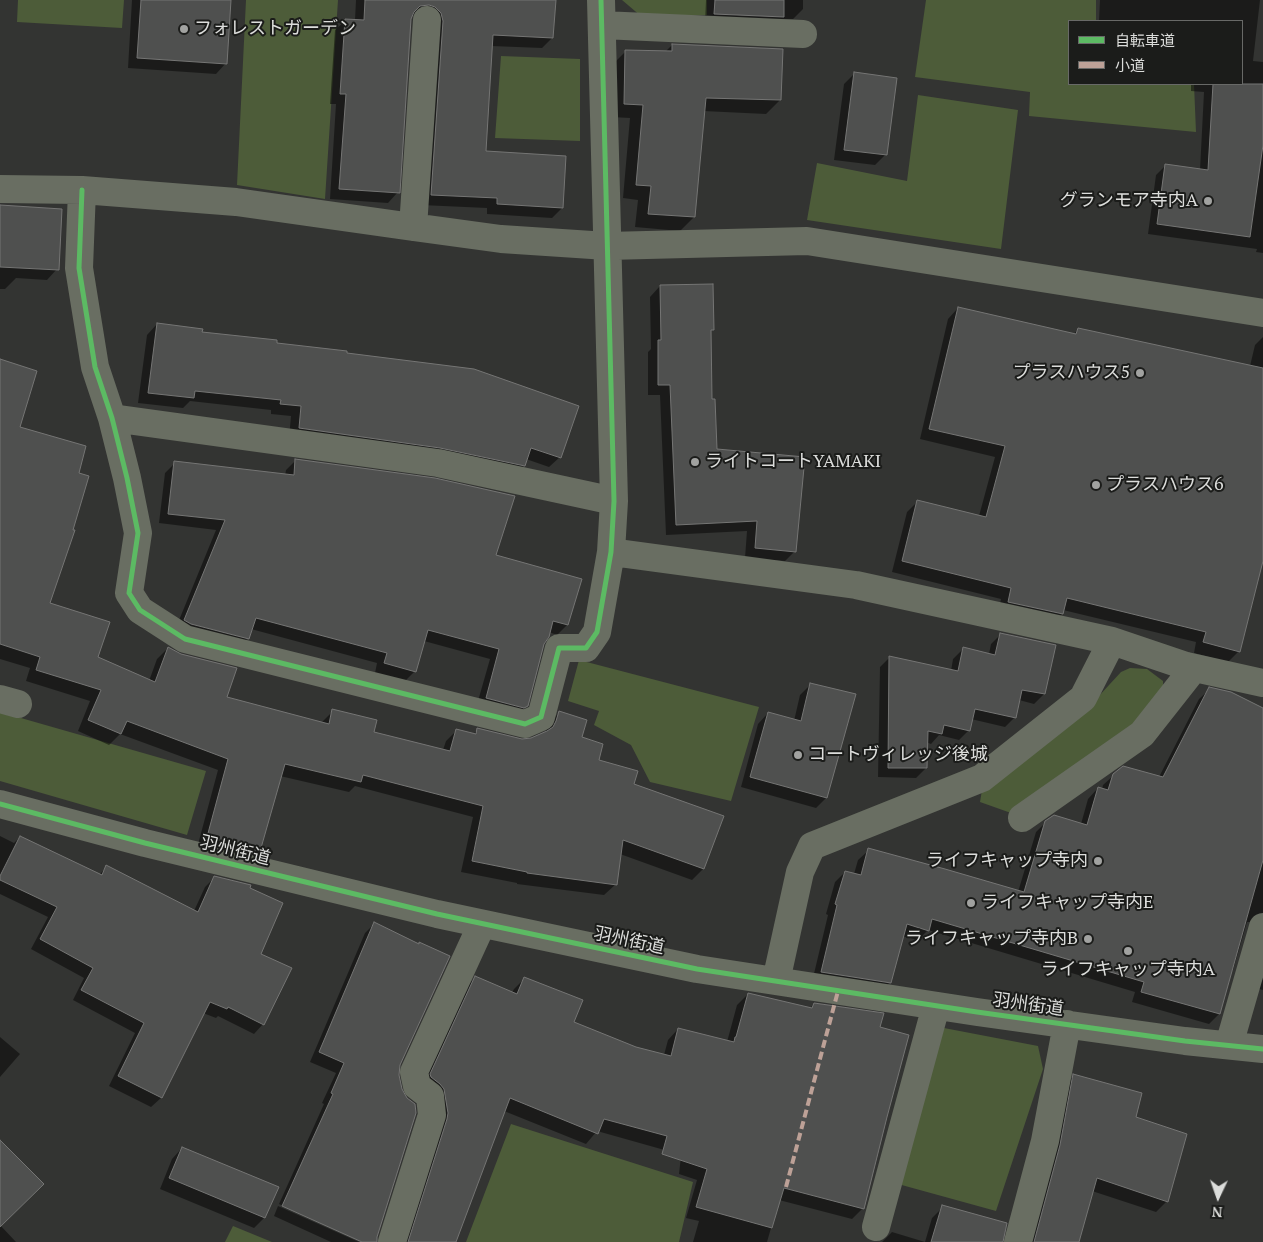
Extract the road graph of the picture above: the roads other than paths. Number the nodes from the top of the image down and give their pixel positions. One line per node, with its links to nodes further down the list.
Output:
1 (602, 13): 3 (street); 7 (street)
2 (427, 20): 6 (street)
3 (803, 34)
4 (0, 189): 5 (street)
5 (82, 190): 6 (street); 9 (street)
6 (413, 227): 7 (street)
7 (607, 246): 8 (street); 10 (street)
8 (1263, 313)
9 (112, 418): 10 (street); 11 (street)
10 (614, 502): 11 (street)
11 (611, 552): 12 (street)
12 (1112, 641): 13 (street); 19 (street)
13 (1194, 668): 14 (street); 16 (street)
14 (1263, 683)
15 (0, 804): 17 (street, 羽州街道)
16 (1022, 818)
17 (482, 924): 19 (street, 羽州街道); 25 (street)
18 (1263, 927): 22 (street)
19 (776, 981): 20 (street, 羽州街道)
20 (936, 1006): 21 (street, 羽州街道); 24 (street)
21 (1067, 1024): 22 (street, 羽州街道); 26 (street)
22 (1229, 1045): 23 (street, 羽州街道)
23 (1263, 1049)
24 (876, 1227)
25 (392, 1242)
26 (1018, 1242)

